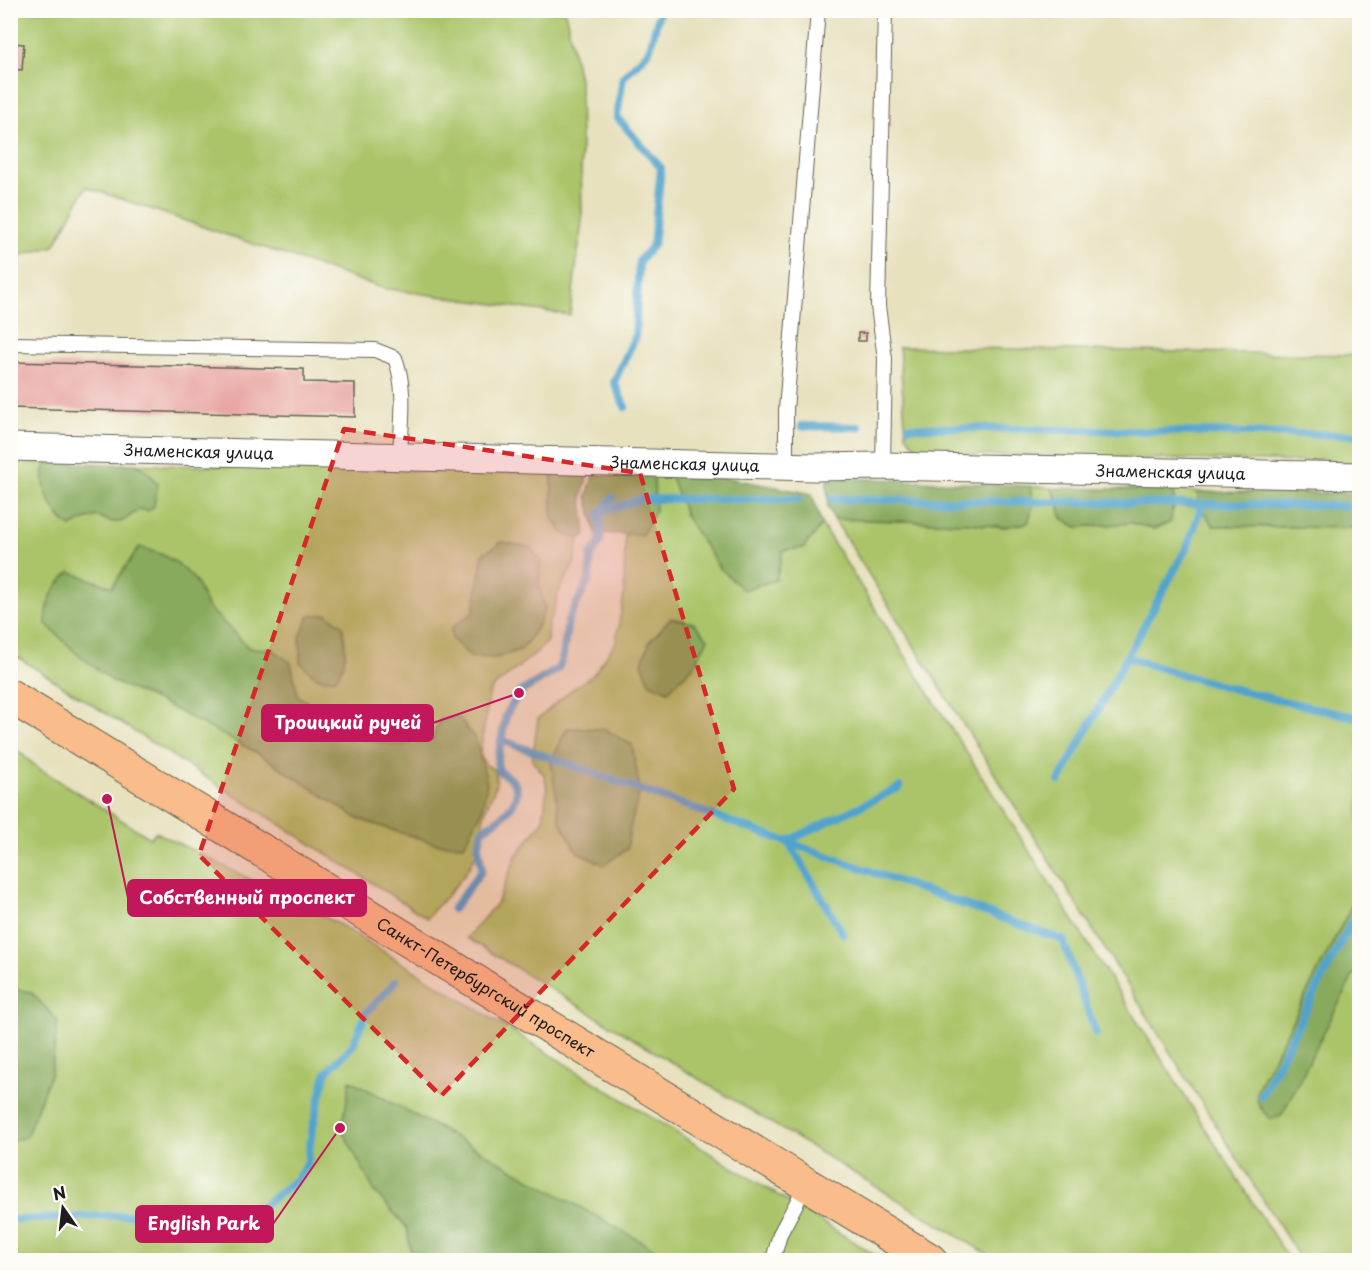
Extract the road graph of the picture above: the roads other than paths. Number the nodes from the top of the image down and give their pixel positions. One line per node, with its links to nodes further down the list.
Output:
1 (818, 10): 6 (lane)
2 (885, 10): 7 (lane)
3 (10, 344): 5 (lane)
4 (10, 447): 5 (street, Знаменская улица)
5 (400, 457): 6 (street, Знаменская улица)
6 (786, 465): 7 (street, Знаменская улица)
7 (883, 466): 8 (street, Знаменская улица)
8 (1359, 476)
9 (10, 696): 10 (main road, Санкт-Петербургский проспект)
10 (806, 1185): 11 (lane); 12 (main road, Санкт-Петербургский проспект)
11 (773, 1260)
12 (930, 1260)

